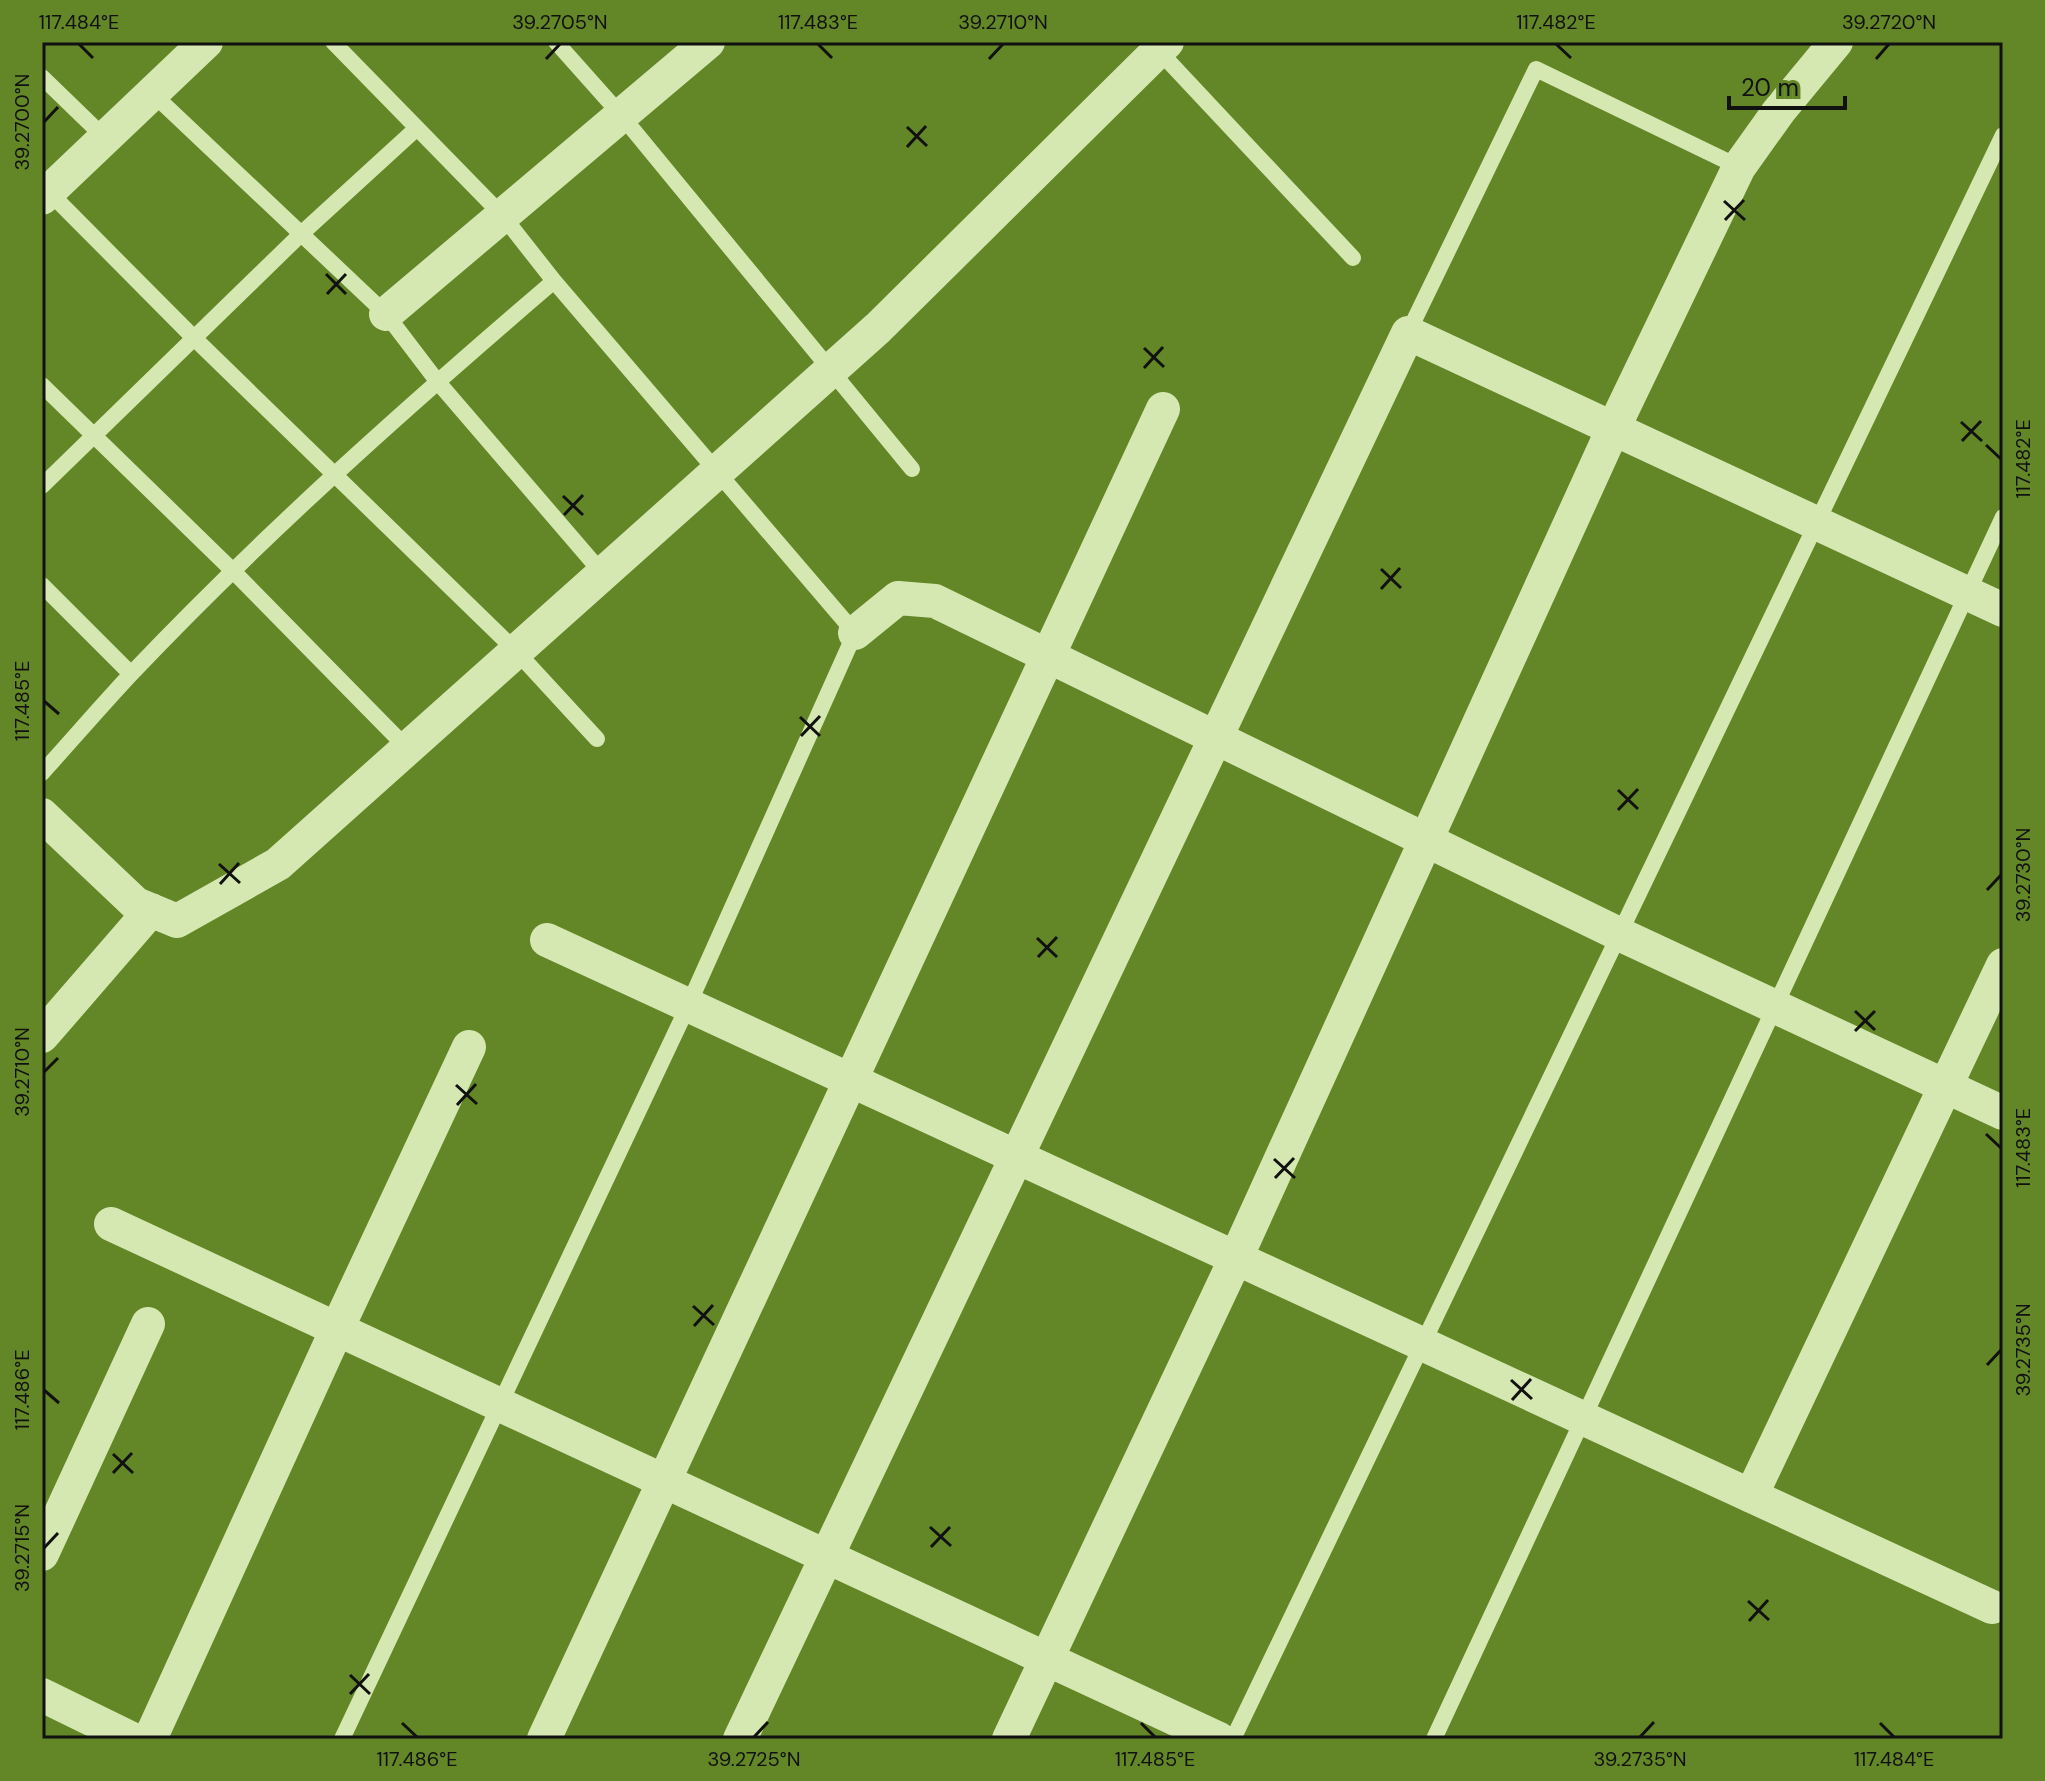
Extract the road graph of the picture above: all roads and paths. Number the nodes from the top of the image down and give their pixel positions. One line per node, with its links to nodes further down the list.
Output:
1 (206, 42): 8 (street)
2 (333, 42): 10 (lane)
3 (556, 42): 9 (lane)
4 (708, 42): 9 (street)
5 (1836, 42): 13 (street)
6 (1163, 46): 17 (lane); 22 (street)
7 (42, 77): 12 (lane)
8 (152, 93): 12 (street); 16 (lane)
9 (621, 115): 15 (street); 22 (lane)
10 (417, 128): 15 (lane); 16 (lane)
11 (2003, 135): 33 (lane)
12 (105, 138): 14 (street)
13 (1739, 167): 20 (lane); 26 (street)
14 (45, 195): 21 (lane)
15 (502, 215): 18 (lane); 19 (street)
16 (301, 234): 19 (lane); 21 (lane)
17 (1353, 258)
18 (554, 281): 23 (lane); 29 (lane)
19 (386, 314): 23 (lane)
20 (1408, 333): 26 (street); 44 (street)
21 (194, 338): 27 (lane); 30 (lane)
22 (830, 371): 28 (lane); 29 (street)
23 (437, 381): 30 (lane); 35 (lane)
24 (42, 385): 27 (lane)
25 (1163, 409): 41 (street)
26 (1613, 429): 33 (street); 48 (street)
27 (93, 436): 31 (lane); 34 (lane)
28 (912, 469)
29 (718, 471): 35 (street); 39 (lane)
30 (334, 474): 34 (lane); 40 (lane)
31 (42, 486)
32 (2003, 517): 37 (lane)
33 (1815, 524): 37 (street); 50 (lane)
34 (233, 571): 42 (lane); 45 (lane)
35 (603, 574): 40 (street)
36 (42, 585): 42 (lane)
37 (1968, 593): 38 (street); 54 (lane)
38 (2003, 610)
39 (855, 633): 41 (street); 53 (lane)
40 (516, 651): 43 (lane); 45 (street)
41 (1048, 656): 44 (street); 57 (street)
42 (131, 674): 46 (lane)
43 (597, 739)
44 (1215, 739): 48 (street); 60 (street)
45 (407, 748): 49 (street)
46 (42, 773)
47 (42, 815): 49 (street)
48 (1425, 841): 50 (street); 62 (street)
49 (151, 910): 55 (street)
50 (1619, 934): 54 (street); 65 (lane)
51 (547, 940): 53 (street)
52 (2003, 965): 58 (street)
53 (688, 1006): 57 (street); 66 (lane)
54 (1774, 1008): 58 (street); 67 (lane)
55 (42, 1036)
56 (469, 1047): 64 (street)
57 (850, 1081): 60 (street); 68 (street)
58 (1945, 1087): 59 (street); 69 (street)
59 (2003, 1113)
60 (1016, 1158): 62 (street); 71 (street)
61 (111, 1224): 64 (street)
62 (1235, 1260): 65 (street); 73 (street)
63 (148, 1324): 70 (street)
64 (337, 1329): 66 (street); 76 (street)
65 (1422, 1345): 67 (street); 82 (lane)
66 (499, 1406): 68 (street); 77 (lane)
67 (1583, 1419): 69 (street); 83 (lane)
68 (664, 1482): 71 (street); 78 (street)
69 (1751, 1496): 72 (street)
70 (42, 1554)
71 (826, 1558): 73 (street); 79 (street)
72 (1998, 1598)
73 (1046, 1660): 80 (street); 81 (street)
74 (42, 1695): 75 (street)
75 (132, 1739)
76 (150, 1739)
77 (342, 1739)
78 (544, 1739)
79 (740, 1739)
80 (1009, 1739)
81 (1219, 1739)
82 (1233, 1739)
83 (1434, 1739)

